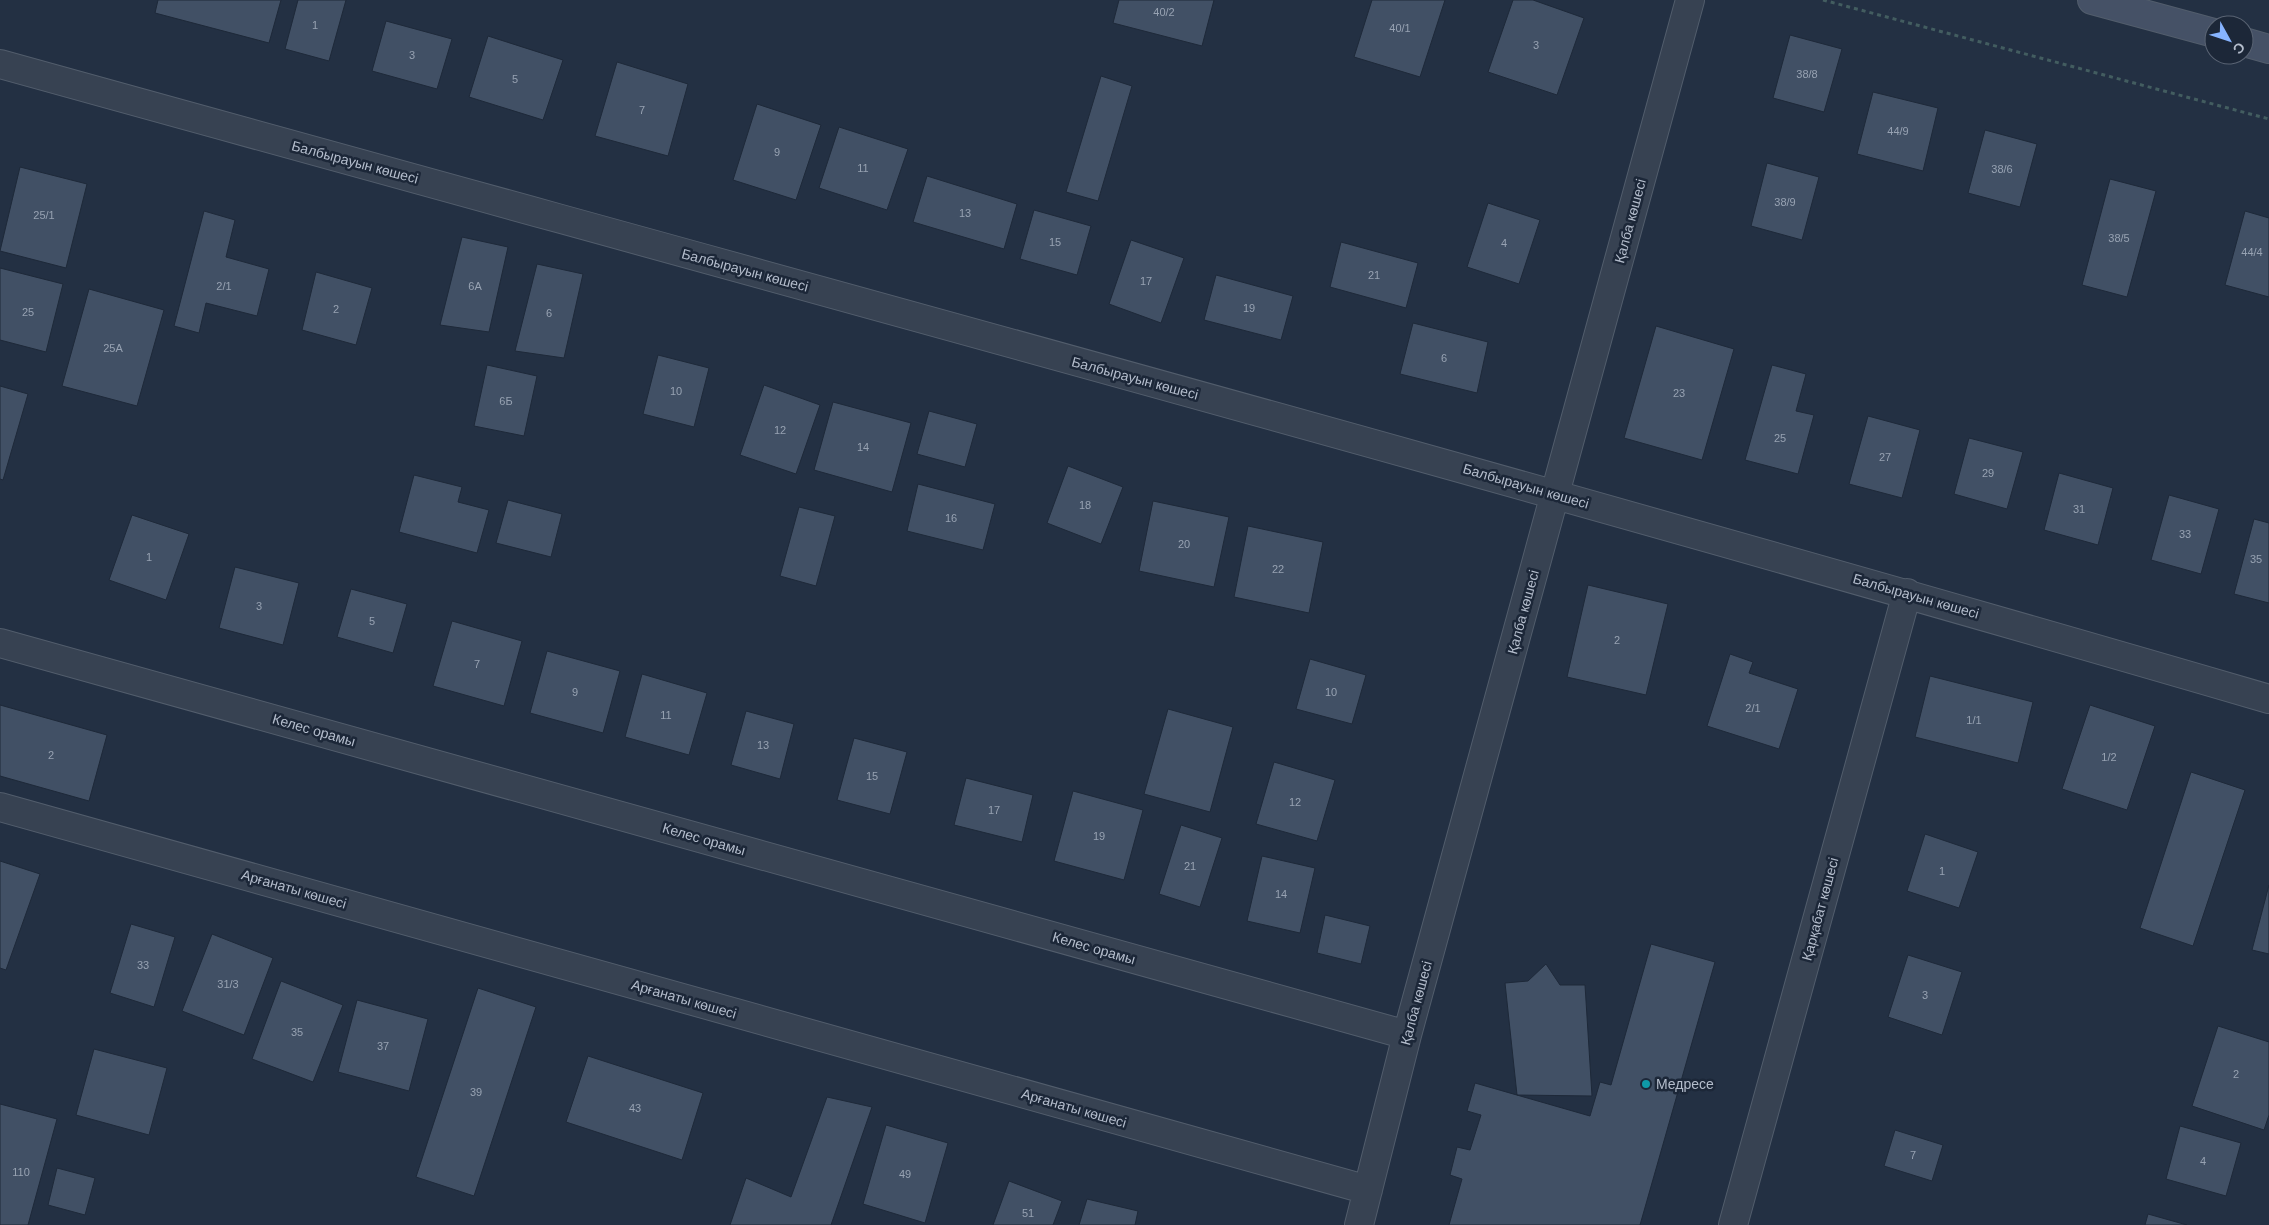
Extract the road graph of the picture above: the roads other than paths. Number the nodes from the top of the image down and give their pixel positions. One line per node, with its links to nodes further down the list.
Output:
1 (1690, 0): 7 (street, Қалба көшесі)
2 (2092, 0): 3 (main road)
3 (2204, 30)
4 (2254, 44): 5 (main road)
5 (2269, 48)
6 (0, 64): 7 (street, Балбырауын көшесі)
7 (1556, 494): 8 (street, Балбырауын көшесі); 12 (street, Қалба көшесі)
8 (1907, 593): 10 (street, Балбырауын көшесі); 15 (street, Қарқабат көшесі)
9 (0, 643): 12 (street, Келес орамы)
10 (2269, 699)
11 (0, 807): 13 (street, Арғанаты көшесі)
12 (1408, 1035): 13 (street, Қалба көшесі)
13 (1368, 1190): 14 (street, Қалба көшесі)
14 (1359, 1225)
15 (1733, 1225)

